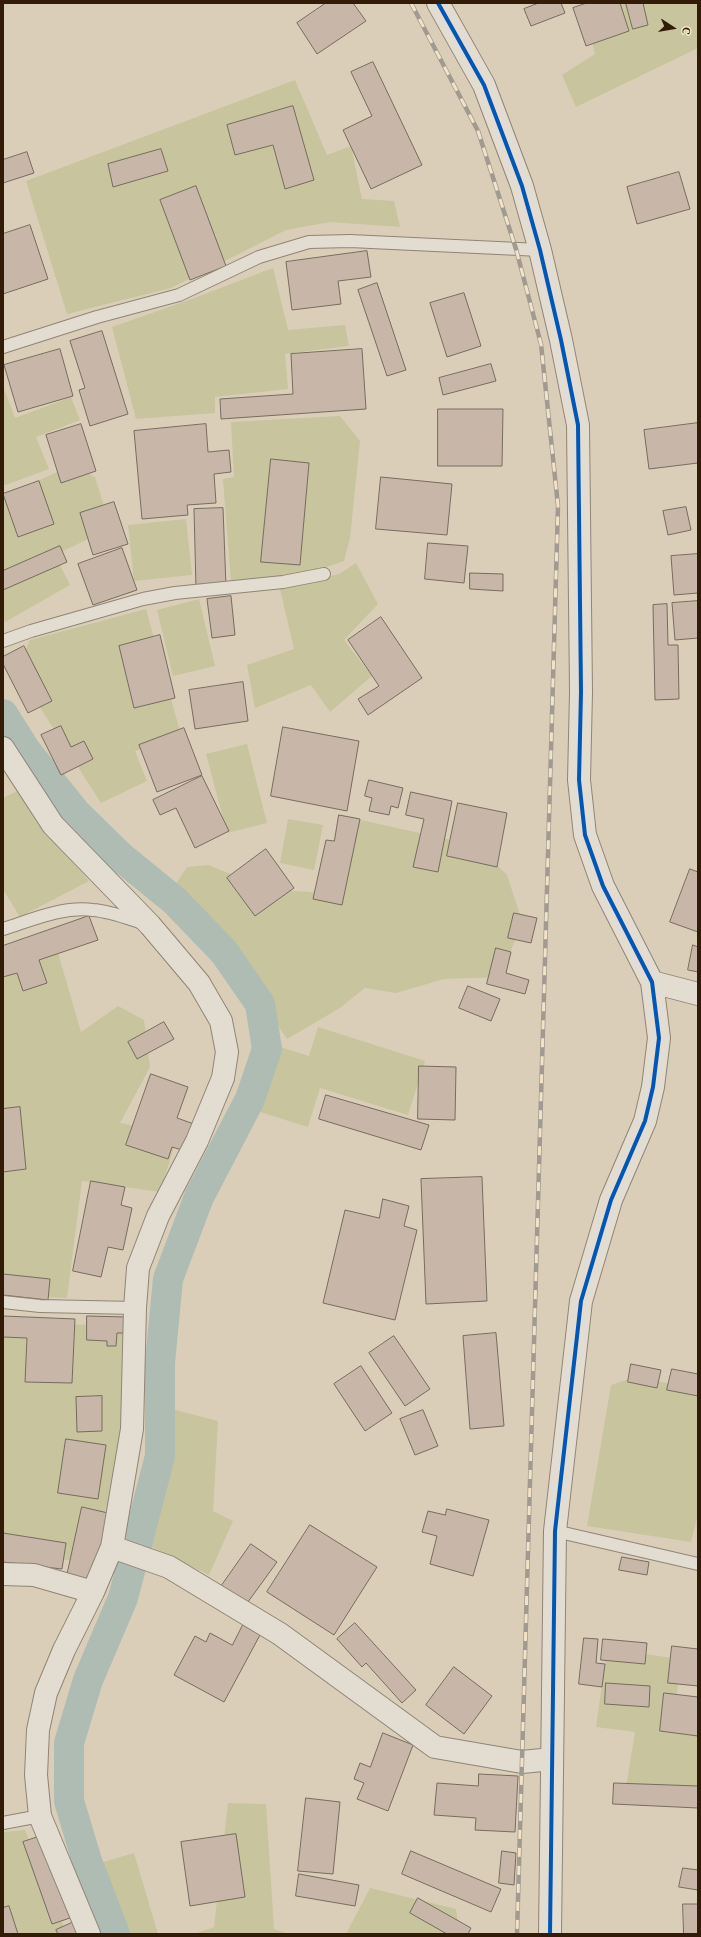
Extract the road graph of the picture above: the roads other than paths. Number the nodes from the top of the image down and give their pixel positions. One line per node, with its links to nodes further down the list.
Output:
1 (438, 3): 2 (street)
2 (540, 250): 3 (lane); 9 (street)
3 (3, 347)
4 (324, 574): 5 (lane)
5 (3, 641)
6 (3, 748): 7 (street)
7 (150, 925): 8 (lane); 12 (street)
8 (3, 929)
9 (652, 982): 10 (street); 13 (street)
10 (698, 994)
11 (3, 1302): 12 (lane)
12 (135, 1308): 14 (street)
13 (556, 1531): 15 (lane); 18 (street)
14 (112, 1546): 17 (street); 18 (street)
15 (698, 1564)
16 (3, 1574): 17 (street)
17 (93, 1592): 19 (street)
18 (552, 1759): 22 (street)
19 (40, 1816): 20 (lane); 21 (street)
20 (3, 1823)
21 (89, 1934)
22 (550, 1934)

